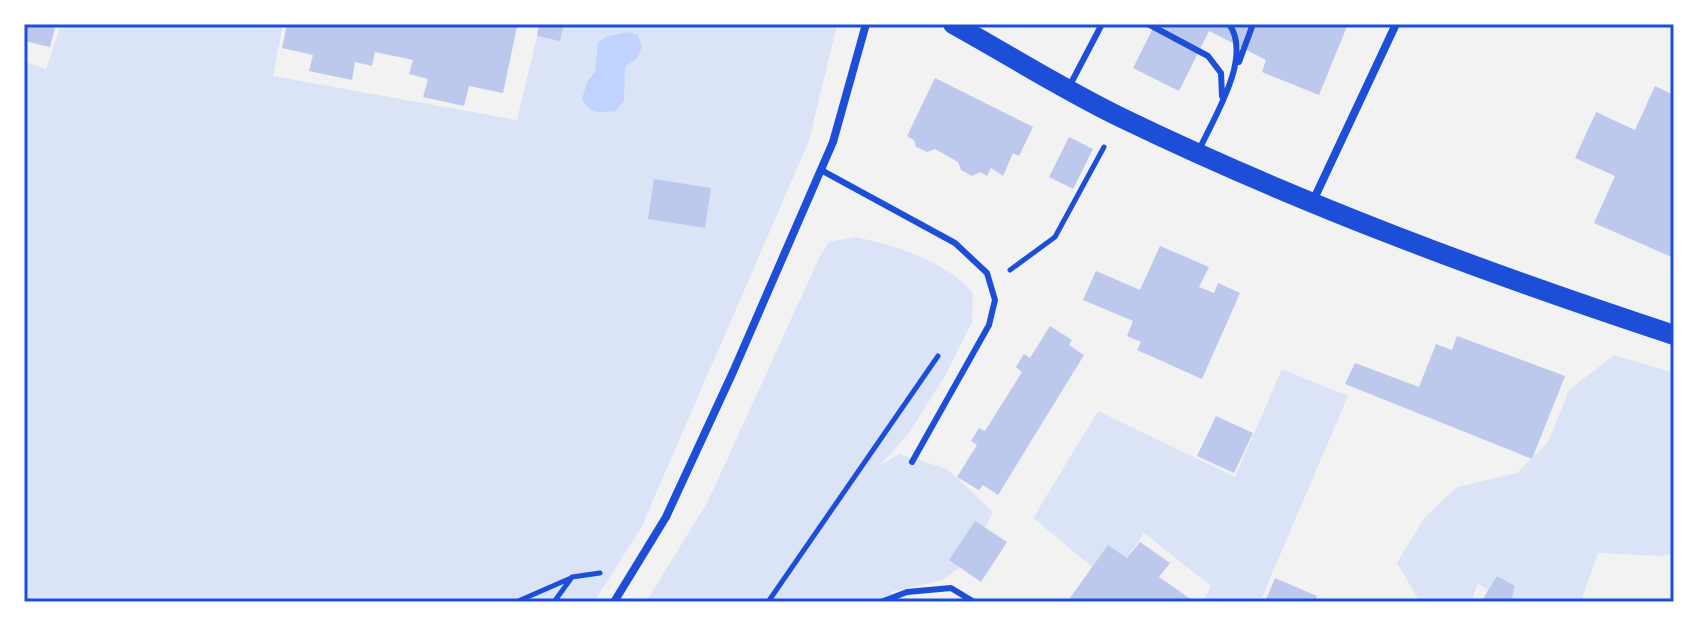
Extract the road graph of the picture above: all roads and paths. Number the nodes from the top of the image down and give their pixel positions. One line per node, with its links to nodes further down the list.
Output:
1 (866, 24): 14 (street)
2 (953, 24): 10 (main road)
3 (1109, 24): 8 (lane)
4 (1148, 24): 11 (lane)
5 (1229, 24): 9 (lane)
6 (1253, 24): 9 (lane)
7 (1396, 24): 15 (street)
8 (1101, 26): 10 (lane)
9 (1237, 66): 11 (lane)
10 (1069, 88): 12 (main road)
11 (1222, 98): 13 (lane)
12 (1120, 117): 13 (main road); 16 (path)
13 (1198, 153): 15 (main road)
14 (821, 170): 16 (lane); 20 (street)
15 (1312, 203): 17 (main road)
16 (990, 284): 19 (lane)
17 (1674, 335)
18 (946, 344): 25 (path)
19 (912, 462)
20 (636, 567): 21 (path); 24 (street)
21 (572, 577): 22 (path); 23 (path)
22 (516, 602)
23 (554, 602)
24 (614, 602)
25 (768, 602)
26 (881, 602): 27 (lane)
27 (974, 602)

